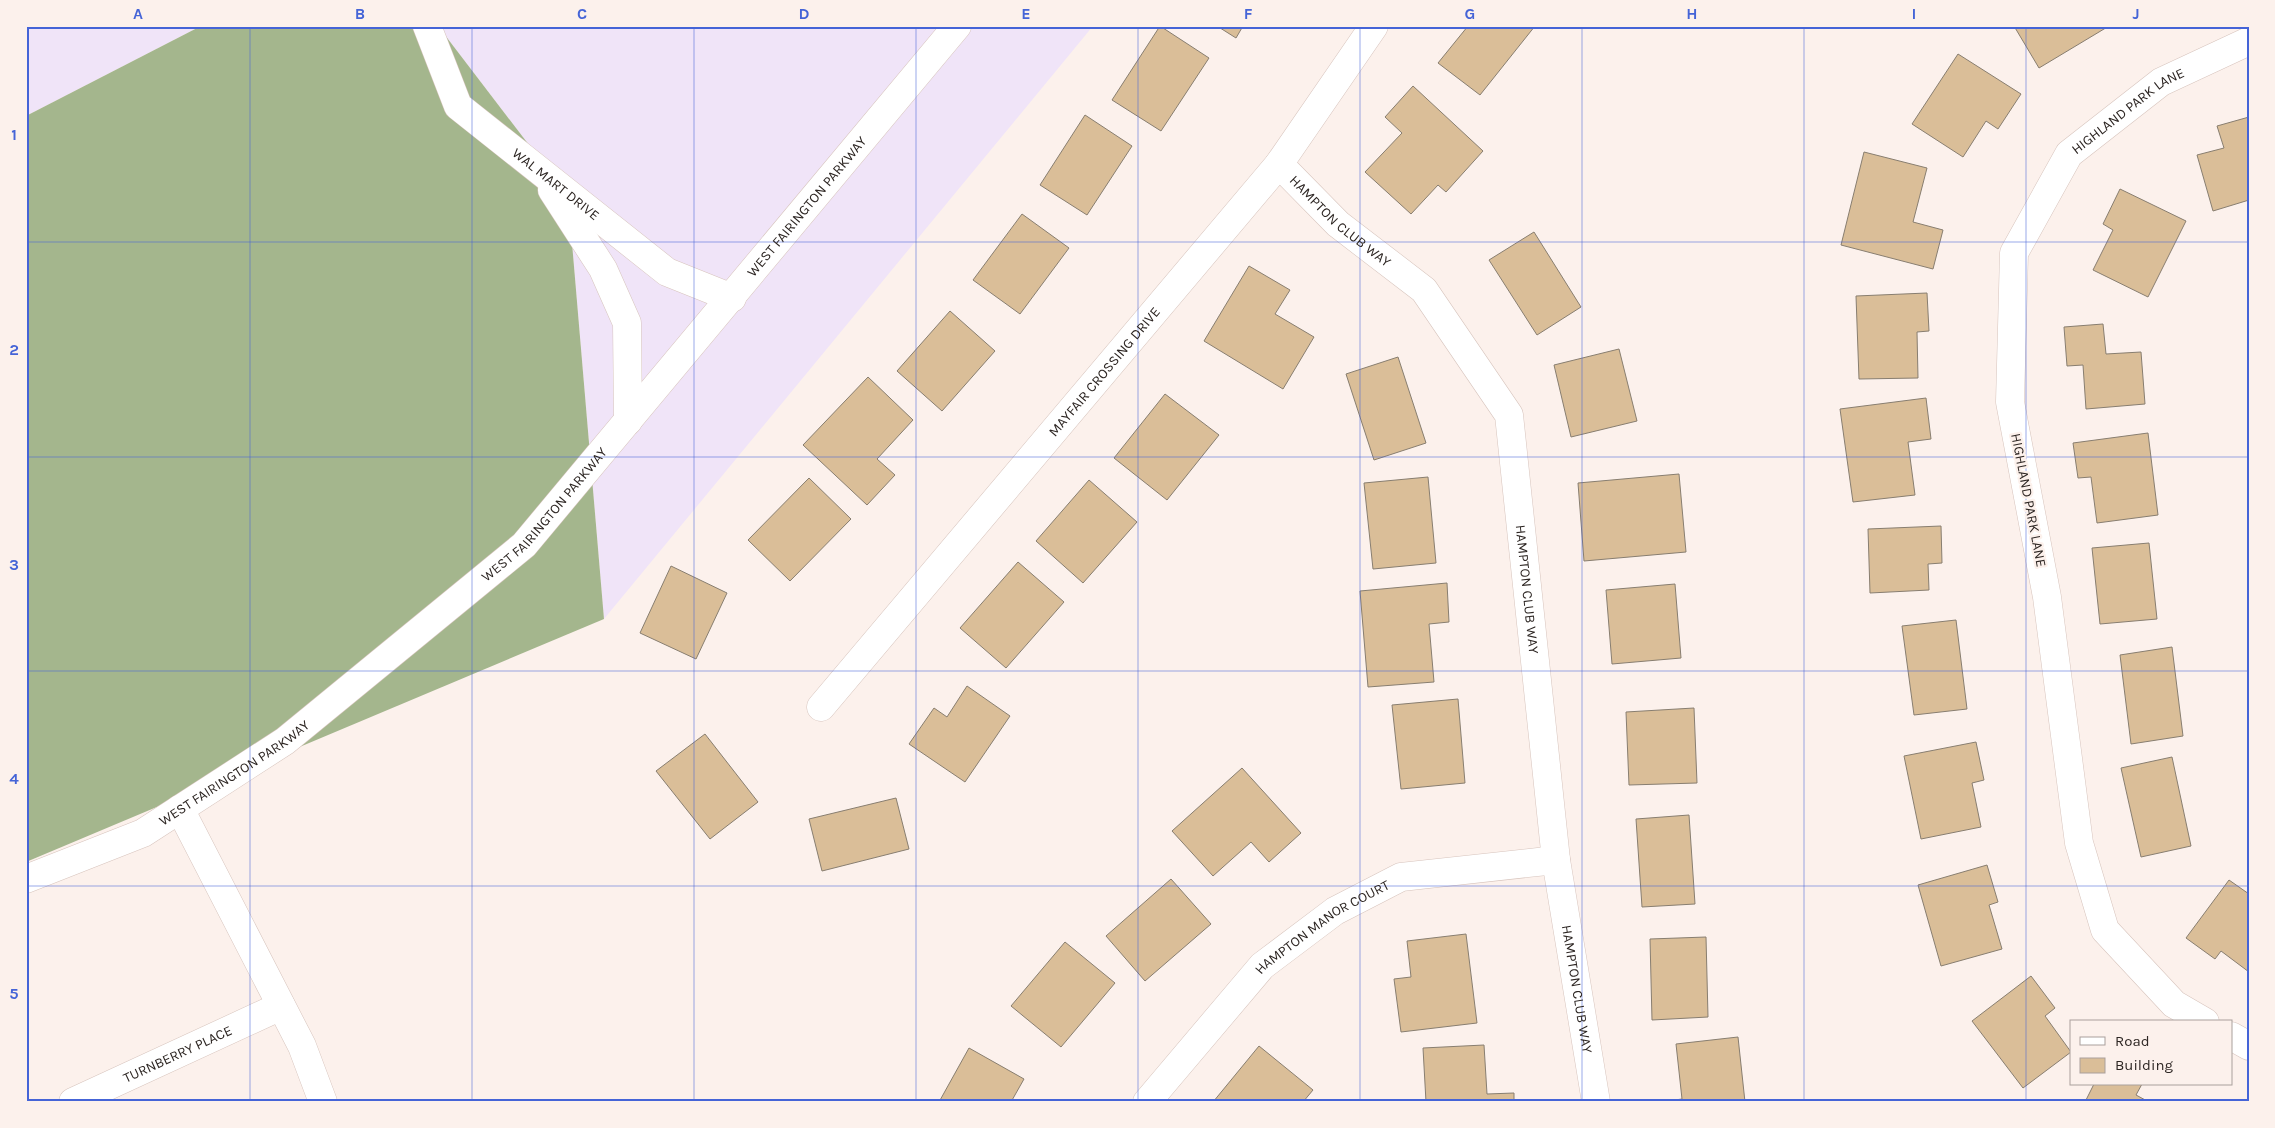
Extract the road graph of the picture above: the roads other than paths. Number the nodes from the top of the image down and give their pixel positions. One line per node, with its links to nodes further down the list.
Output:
1 (427, 26): 6 (street, WAL MART DRIVE)
2 (957, 26): 7 (street, WEST FAIRINGTON PARKWAY)
3 (1374, 26): 5 (street, MAYFAIR CROSSING DRIVE)
4 (2249, 41): 14 (street, HIGHLAND PARK LANE)
5 (1279, 164): 9 (street, MAYFAIR CROSSING DRIVE); 11 (street, HAMPTON CLUB WAY)
6 (540, 172): 7 (street, WAL MART DRIVE); 8 (street)
7 (732, 298): 8 (street, WEST FAIRINGTON PARKWAY)
8 (628, 421): 10 (street, WEST FAIRINGTON PARKWAY)
9 (821, 707)
10 (180, 809): 12 (street, WEST FAIRINGTON PARKWAY); 13 (street)
11 (1556, 860): 19 (street, HAMPTON MANOR COURT); 20 (street, HAMPTON CLUB WAY)
12 (26, 879)
13 (281, 1006): 17 (street, TURNBERRY PLACE); 18 (street)
14 (2202, 1020)
15 (2232, 1037): 16 (street)
16 (2249, 1046)
17 (73, 1102)
18 (323, 1102)
19 (1147, 1102)
20 (1596, 1102)

